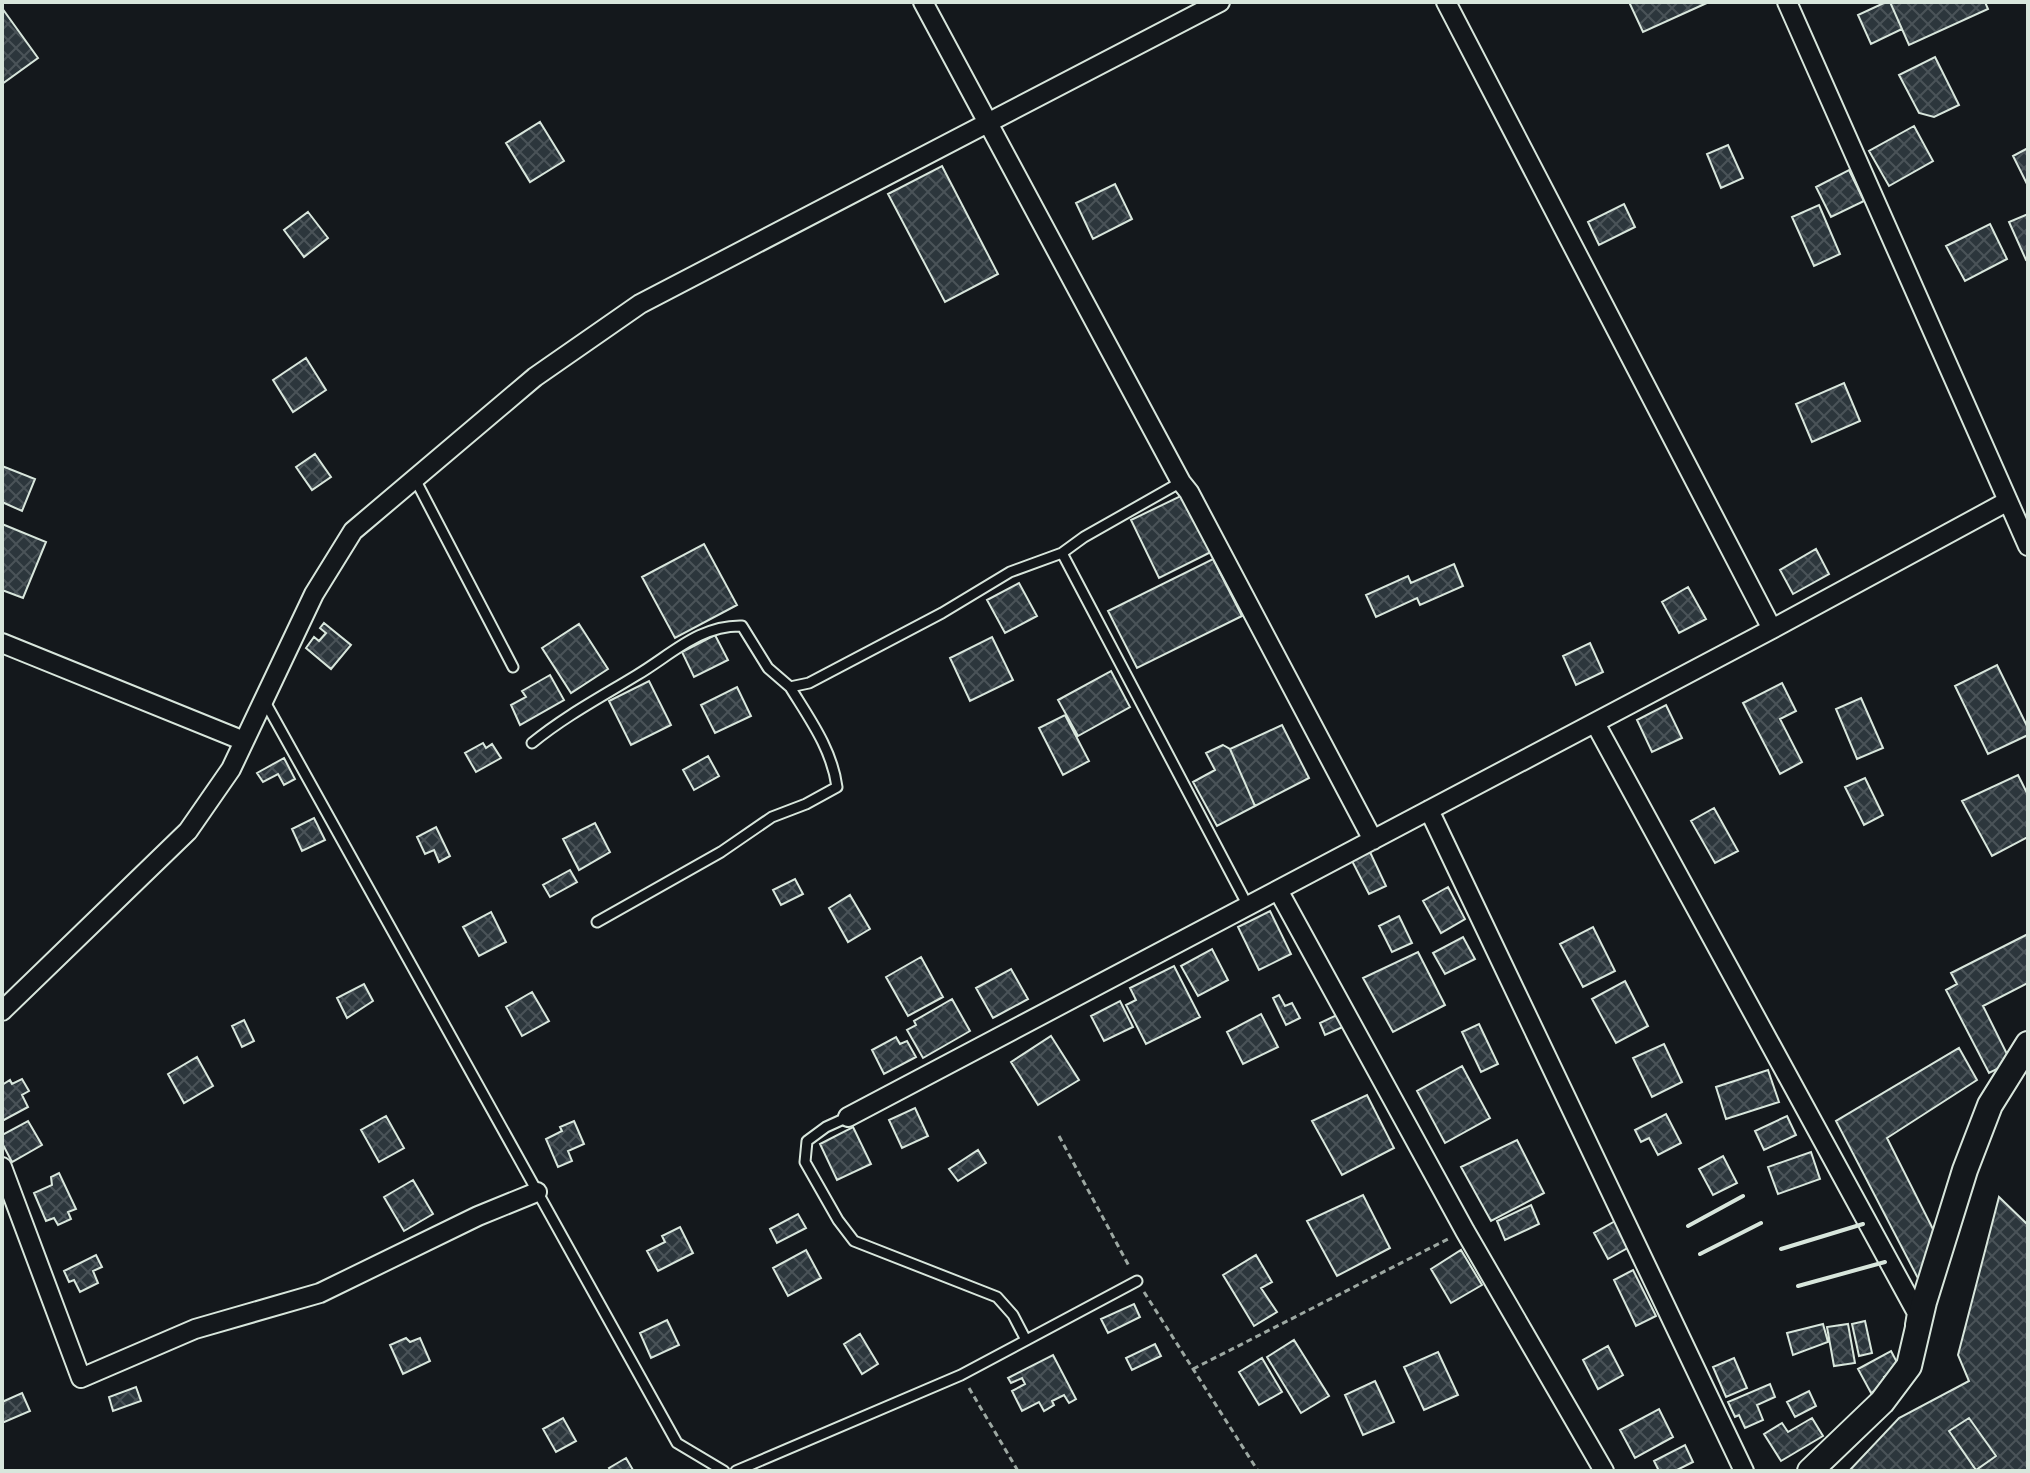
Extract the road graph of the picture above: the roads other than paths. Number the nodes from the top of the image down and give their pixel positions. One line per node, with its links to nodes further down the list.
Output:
1 (923, 2): 5 (street)
2 (1220, 2): 5 (street)
3 (1446, 2): 11 (street)
4 (1787, 2): 8 (street)
5 (989, 124): 6 (street); 7 (street)
6 (415, 479): 13 (lane); 15 (street)
7 (1181, 482): 10 (lane); 20 (street)
8 (2008, 501): 9 (street); 11 (street)
9 (2028, 546)
10 (1062, 553): 14 (lane); 22 (lane)
11 (1772, 629): 16 (street)
12 (2, 643): 17 (street)
13 (513, 667)
14 (790, 687): 18 (lane); 23 (lane)
15 (264, 700): 17 (street); 28 (lane)
16 (1595, 723): 19 (street); 31 (street)
17 (244, 741): 24 (street)
18 (532, 743)
19 (1429, 810): 20 (street); 35 (street)
20 (1373, 840): 21 (street)
21 (1278, 890): 22 (street); 34 (street)
22 (1248, 906): 26 (street)
23 (597, 922)
24 (2, 1011)
25 (2028, 1044): 31 (street)
26 (848, 1117): 30 (lane)
27 (2, 1167): 28 (street)
28 (537, 1192): 32 (lane)
29 (1137, 1281): 30 (lane)
30 (1026, 1340): 33 (lane)
31 (1909, 1366): 36 (street)
32 (724, 1471)
33 (736, 1471)
34 (1604, 1471)
35 (1744, 1471)
36 (1810, 1471)

